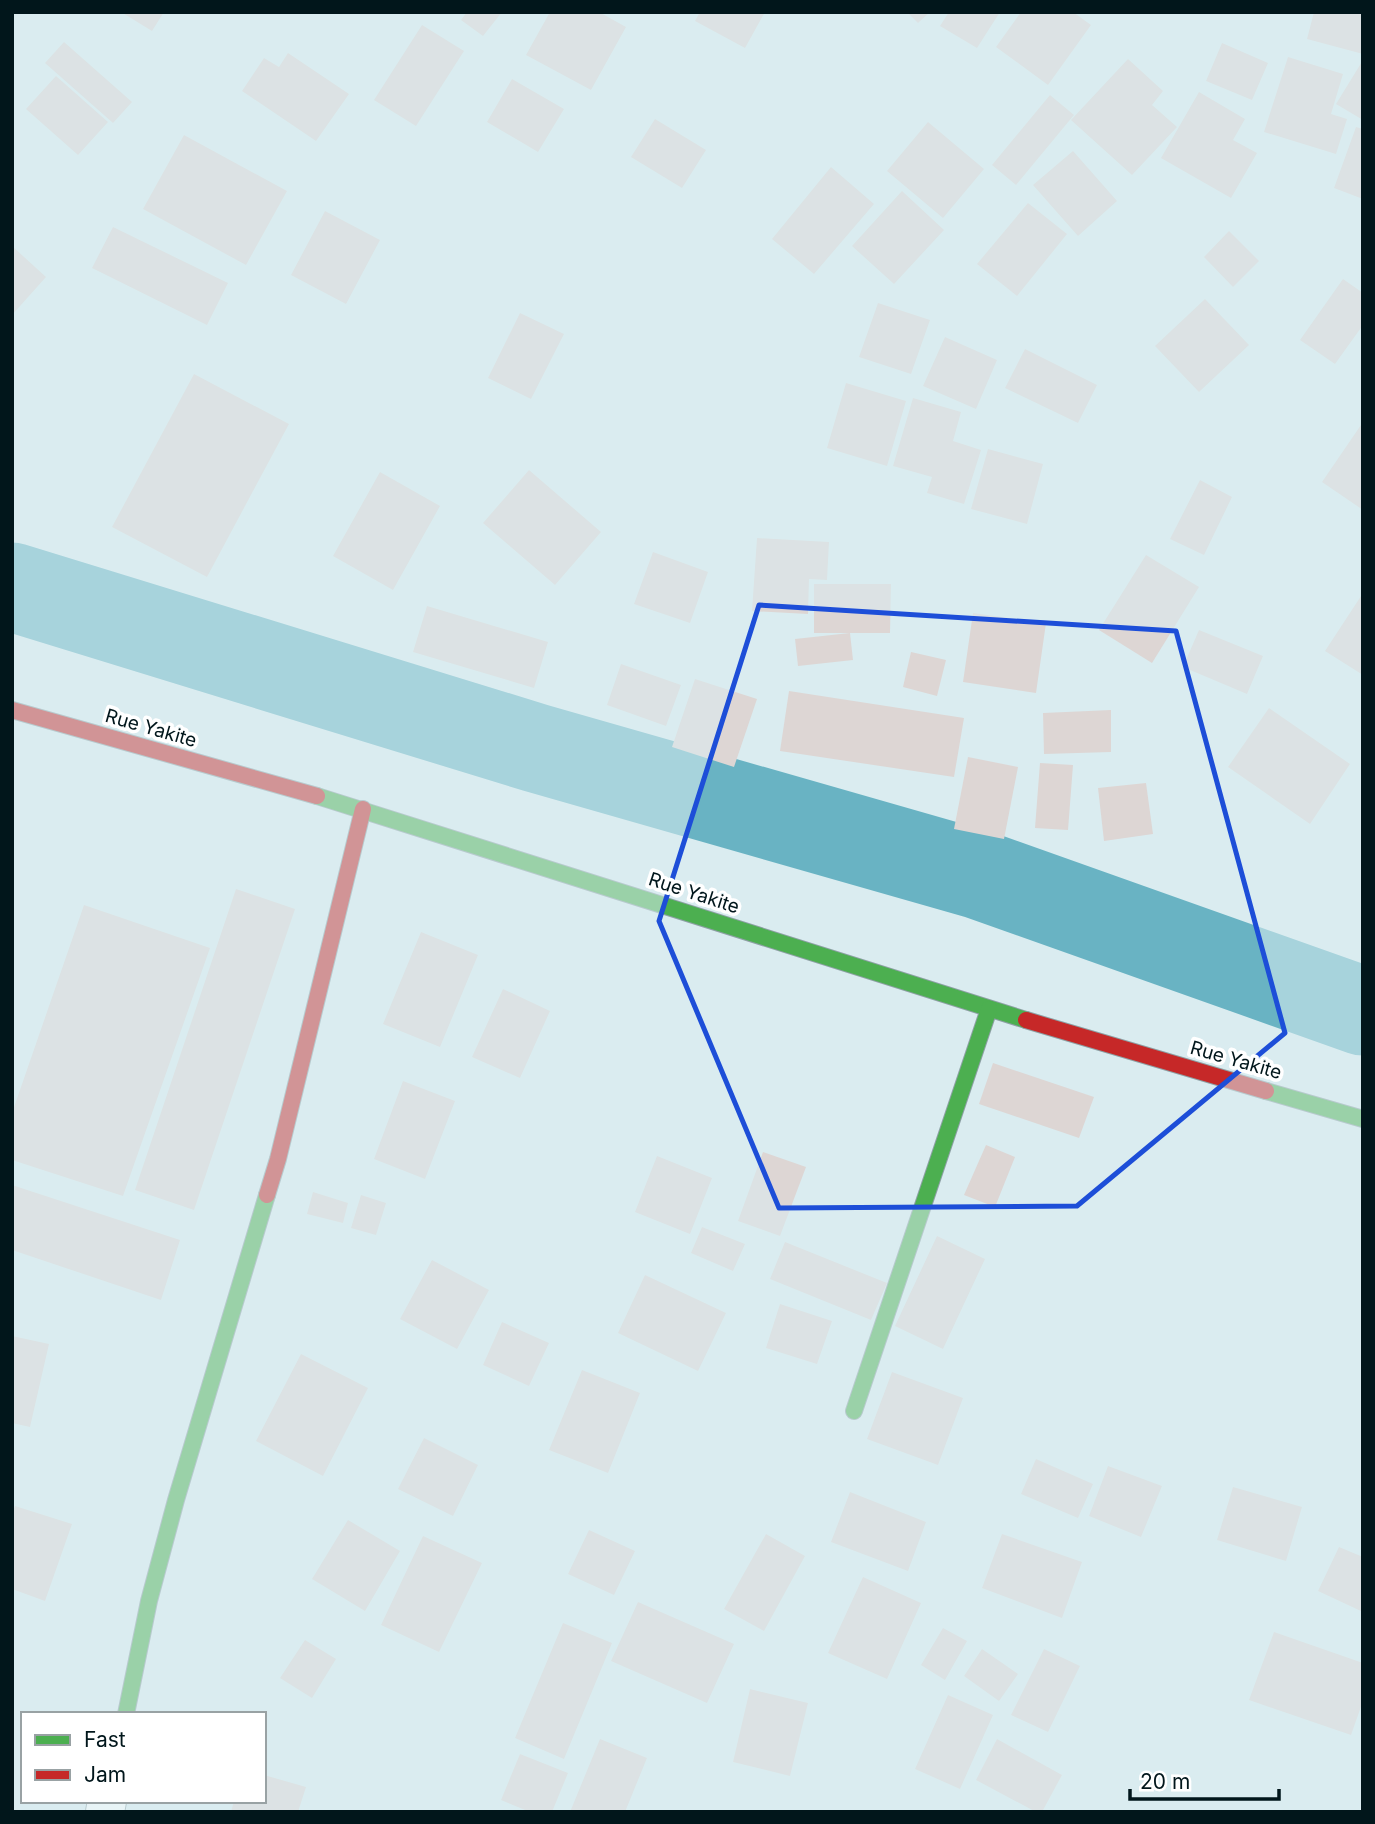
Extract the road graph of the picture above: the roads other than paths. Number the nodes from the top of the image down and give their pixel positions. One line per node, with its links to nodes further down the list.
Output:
1 (12, 710): 2 (main road, Rue Yakite)
2 (363, 809): 3 (main road, Rue Yakite); 6 (main road)
3 (989, 1009): 4 (main road, Rue Yakite); 5 (main road)
4 (1363, 1119)
5 (854, 1411)
6 (126, 1712)

